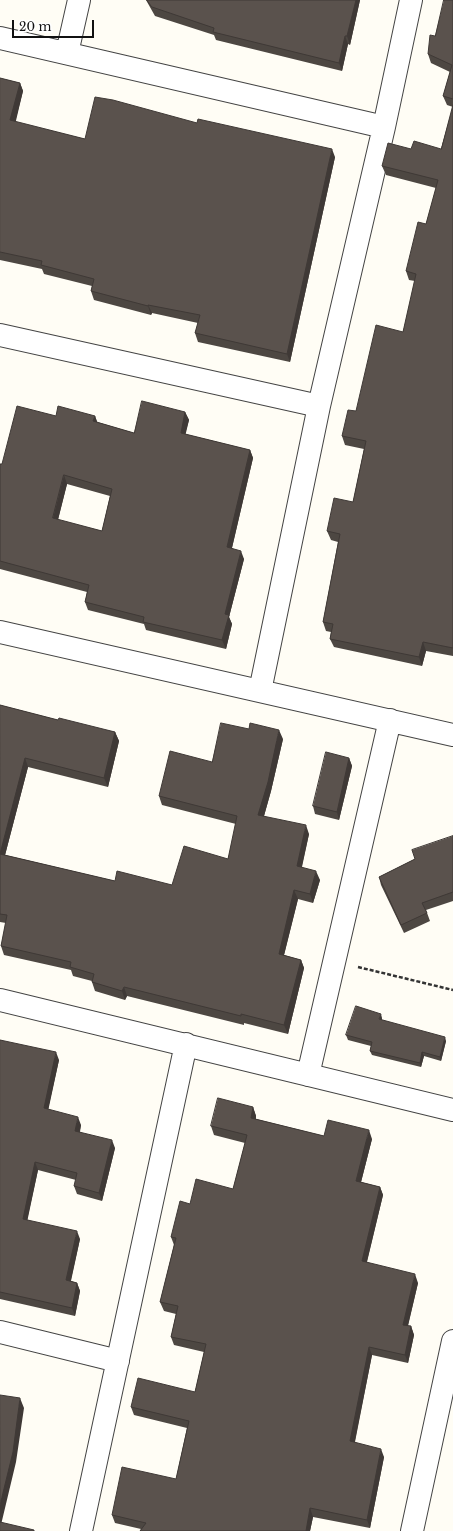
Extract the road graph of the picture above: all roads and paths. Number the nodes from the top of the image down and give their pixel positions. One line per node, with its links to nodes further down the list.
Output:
1 (79, 0): 4 (street)
2 (411, 0): 5 (street)
3 (0, 38): 4 (street)
4 (67, 53): 5 (street)
5 (384, 127): 7 (street)
6 (0, 335): 7 (street)
7 (319, 406): 9 (street)
8 (0, 632): 9 (street)
9 (260, 691): 10 (street)
10 (390, 720): 11 (street); 12 (street)
11 (453, 735)
12 (334, 961): 13 (path); 16 (street)
13 (453, 990)
14 (0, 1000): 15 (street)
15 (186, 1044): 16 (street); 20 (street)
16 (308, 1075): 17 (street)
17 (453, 1110)
18 (0, 1332): 20 (street)
19 (453, 1340): 22 (street)
20 (118, 1361): 21 (street)
21 (81, 1531)
22 (412, 1531)

